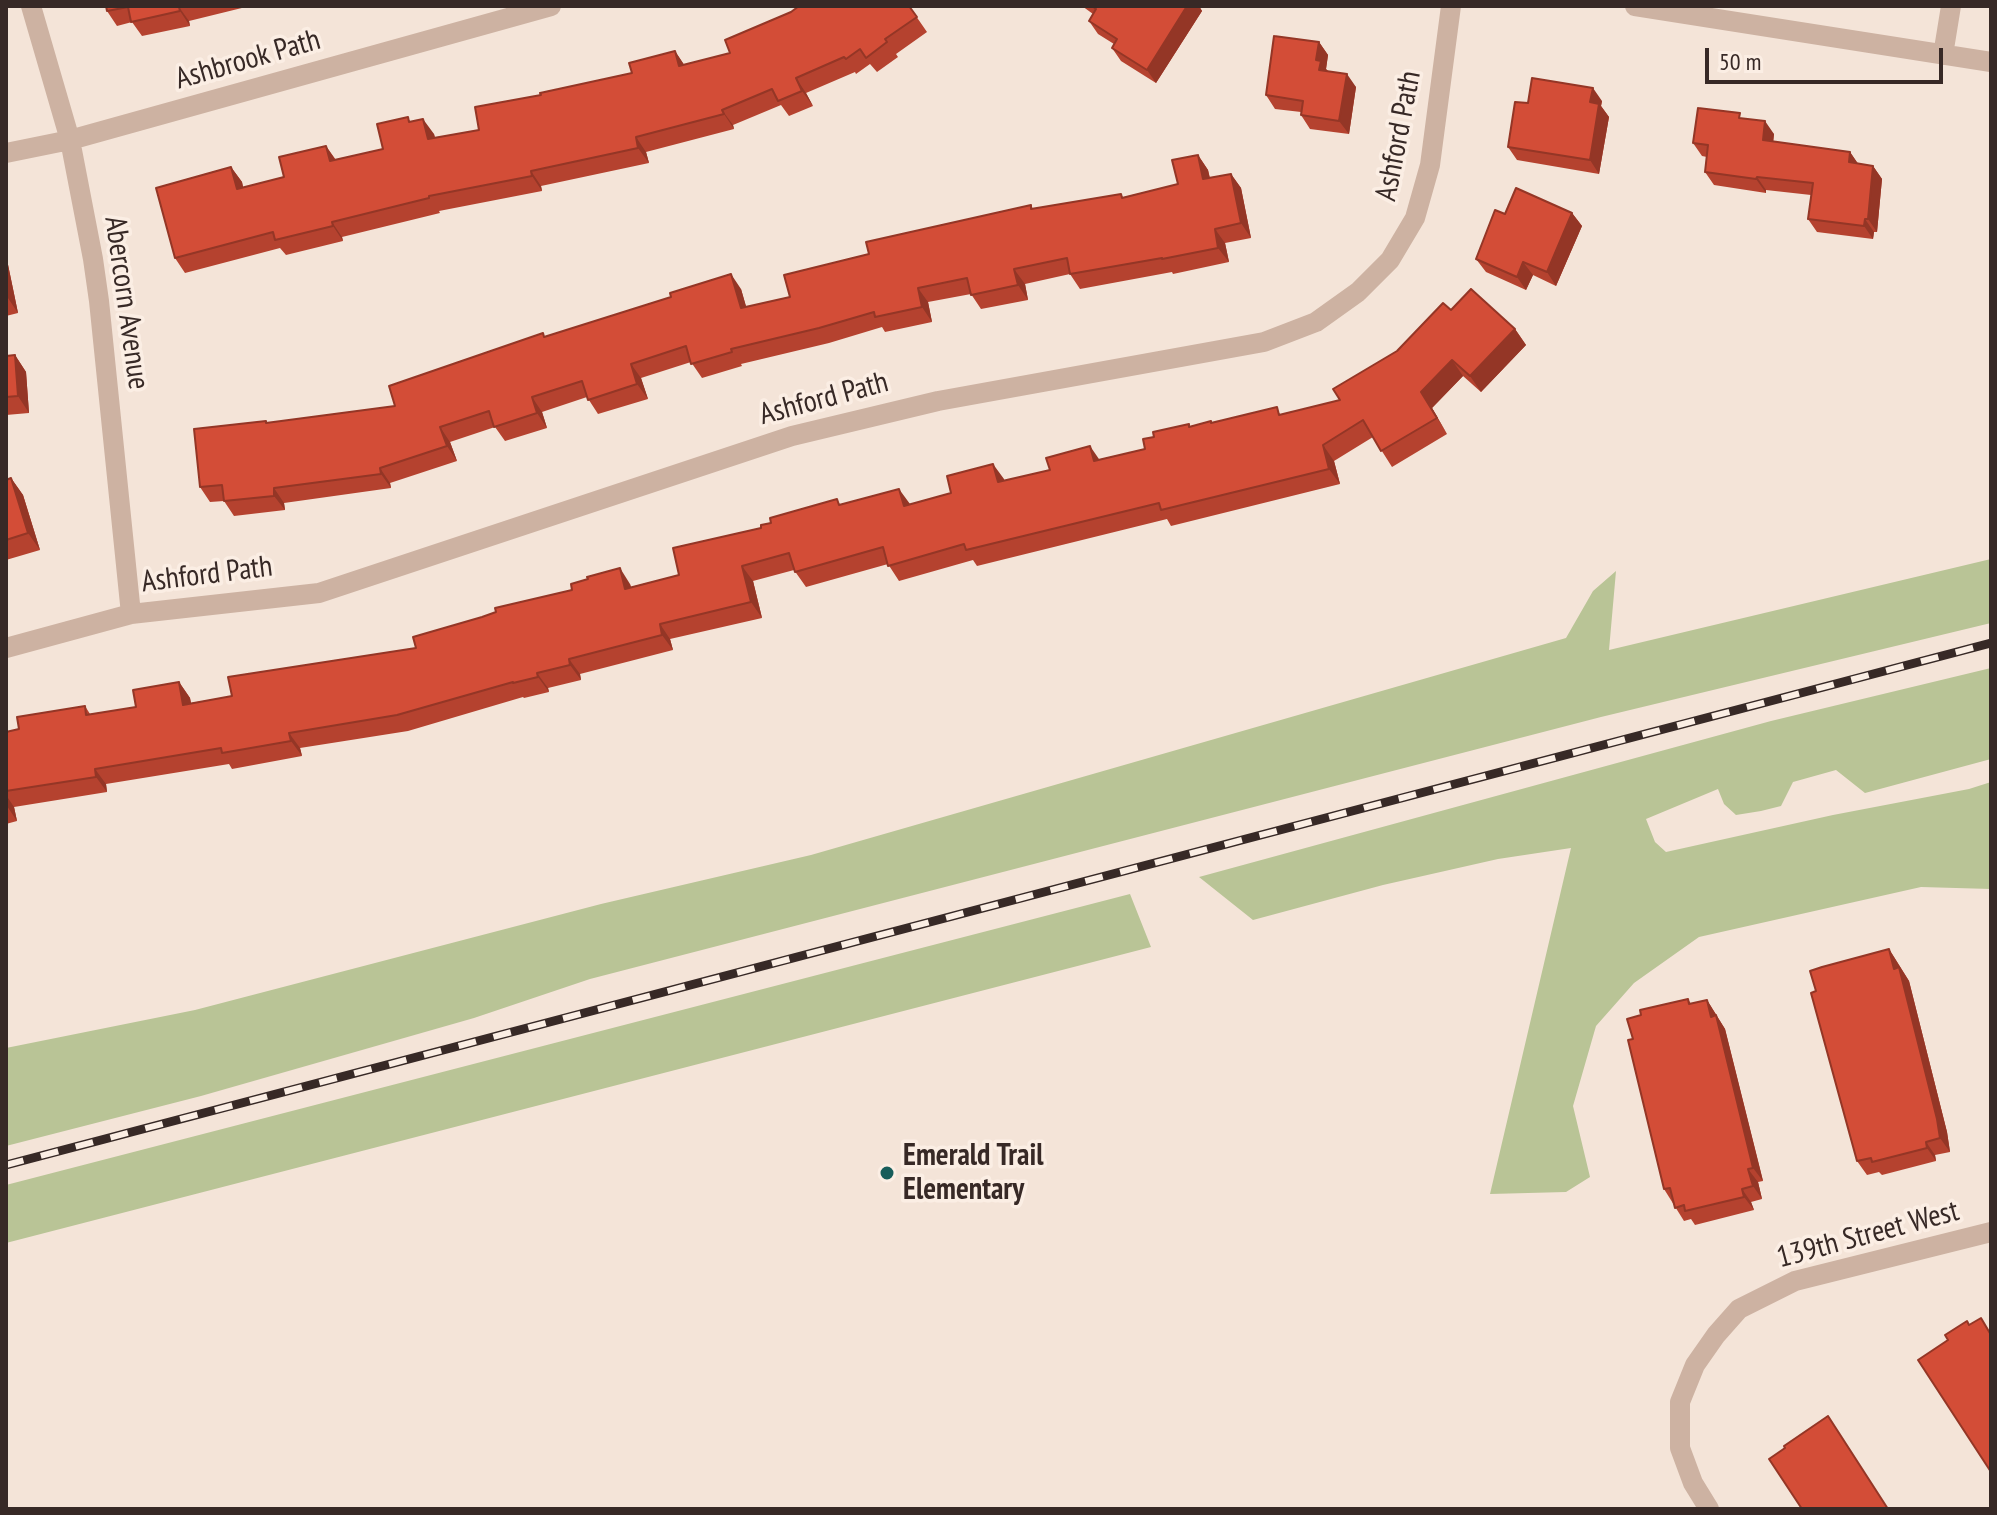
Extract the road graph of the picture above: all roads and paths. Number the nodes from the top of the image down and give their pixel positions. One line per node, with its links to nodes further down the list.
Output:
1 (31, 6): 8 (street, Abercorn Avenue)
2 (551, 6): 8 (street, Ashbrook Path)
3 (1451, 6): 10 (street, Ashford Path)
4 (1635, 6): 6 (street)
5 (1951, 6): 6 (street)
6 (1943, 55): 7 (street)
7 (1991, 62)
8 (70, 140): 9 (street, Ashbrook Path); 10 (street, Abercorn Avenue)
9 (6, 153)
10 (131, 614): 11 (street, Ashford Path)
11 (6, 648)
12 (1991, 1232): 13 (street, 139th Street West)
13 (1709, 1509)

